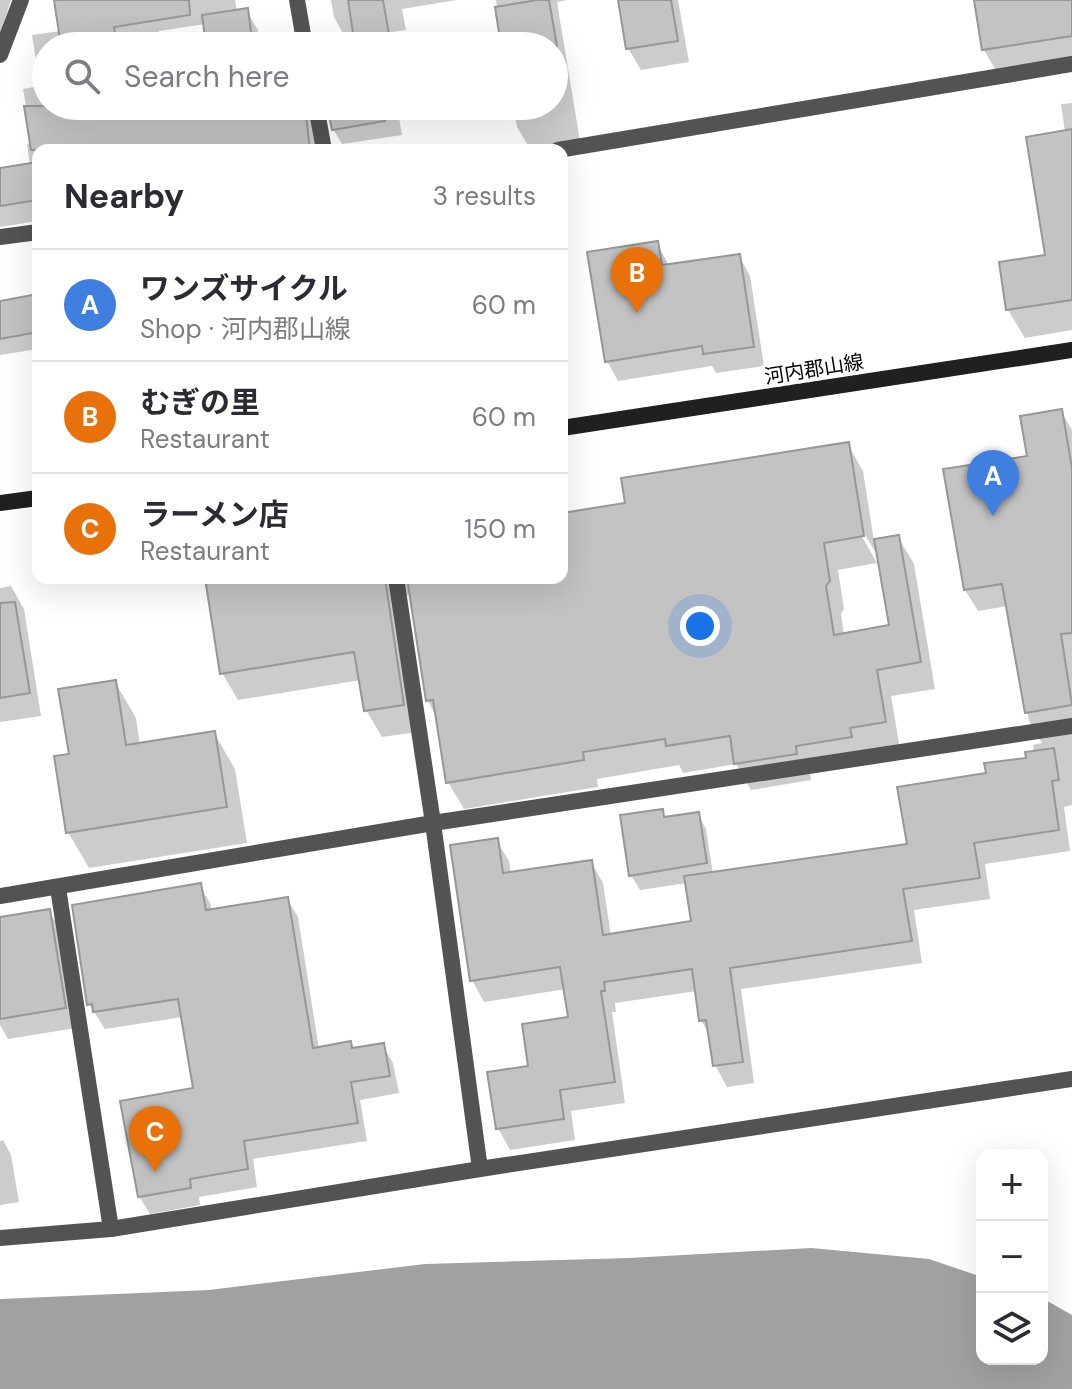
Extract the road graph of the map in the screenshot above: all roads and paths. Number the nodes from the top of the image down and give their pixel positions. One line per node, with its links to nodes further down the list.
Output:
1 (21, 0): 4 (street)
2 (297, 0): 3 (street)
3 (303, 32)
4 (0, 55)
5 (1072, 64): 8 (street)
6 (319, 120): 7 (street)
7 (323, 144)
8 (568, 148)
9 (32, 233): 10 (street)
10 (0, 237)
11 (1072, 350): 12 (main road, 河内郡山線)
12 (568, 427)
13 (32, 499): 14 (main road)
14 (0, 503)
15 (397, 584): 17 (street)
16 (1072, 726): 17 (street)
17 (433, 823): 18 (street); 21 (street)
18 (58, 888): 19 (street); 22 (street)
19 (0, 896)
20 (1072, 1079): 21 (street)
21 (480, 1169): 22 (street)
22 (111, 1229): 23 (street)
23 (0, 1238)

